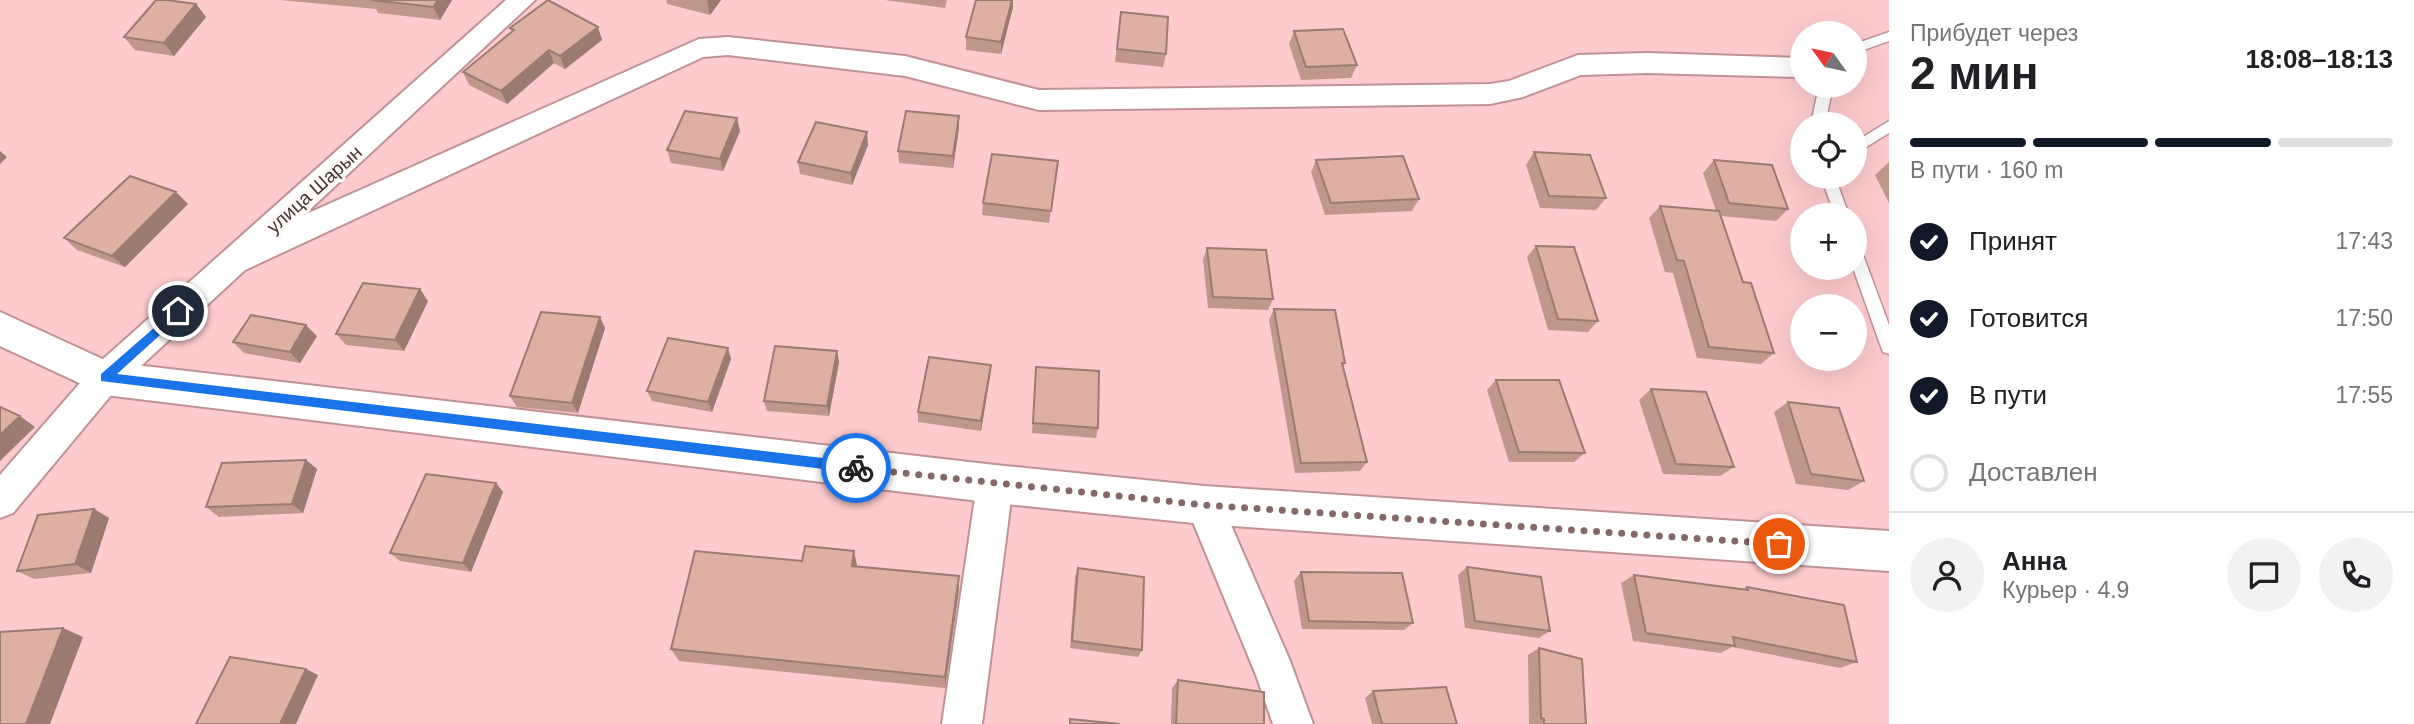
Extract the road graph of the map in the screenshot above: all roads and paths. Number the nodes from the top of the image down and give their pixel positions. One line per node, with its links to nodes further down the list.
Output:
1 (522, 0): 7 (street, улица Шарын)
2 (1889, 36): 3 (lane)
3 (1867, 44)
4 (1790, 68): 7 (street)
5 (1889, 126): 6 (lane)
6 (1867, 141)
7 (234, 261): 11 (street, улица Шарын)
8 (1865, 280): 10 (lane)
9 (0, 328): 11 (main road)
10 (1889, 347)
11 (105, 378): 12 (main road); 13 (street, улица Шарын)
12 (995, 484): 14 (main road); 16 (street)
13 (0, 501)
14 (1204, 505): 15 (main road); 17 (street)
15 (1889, 551)
16 (962, 724)
17 (1293, 724)

